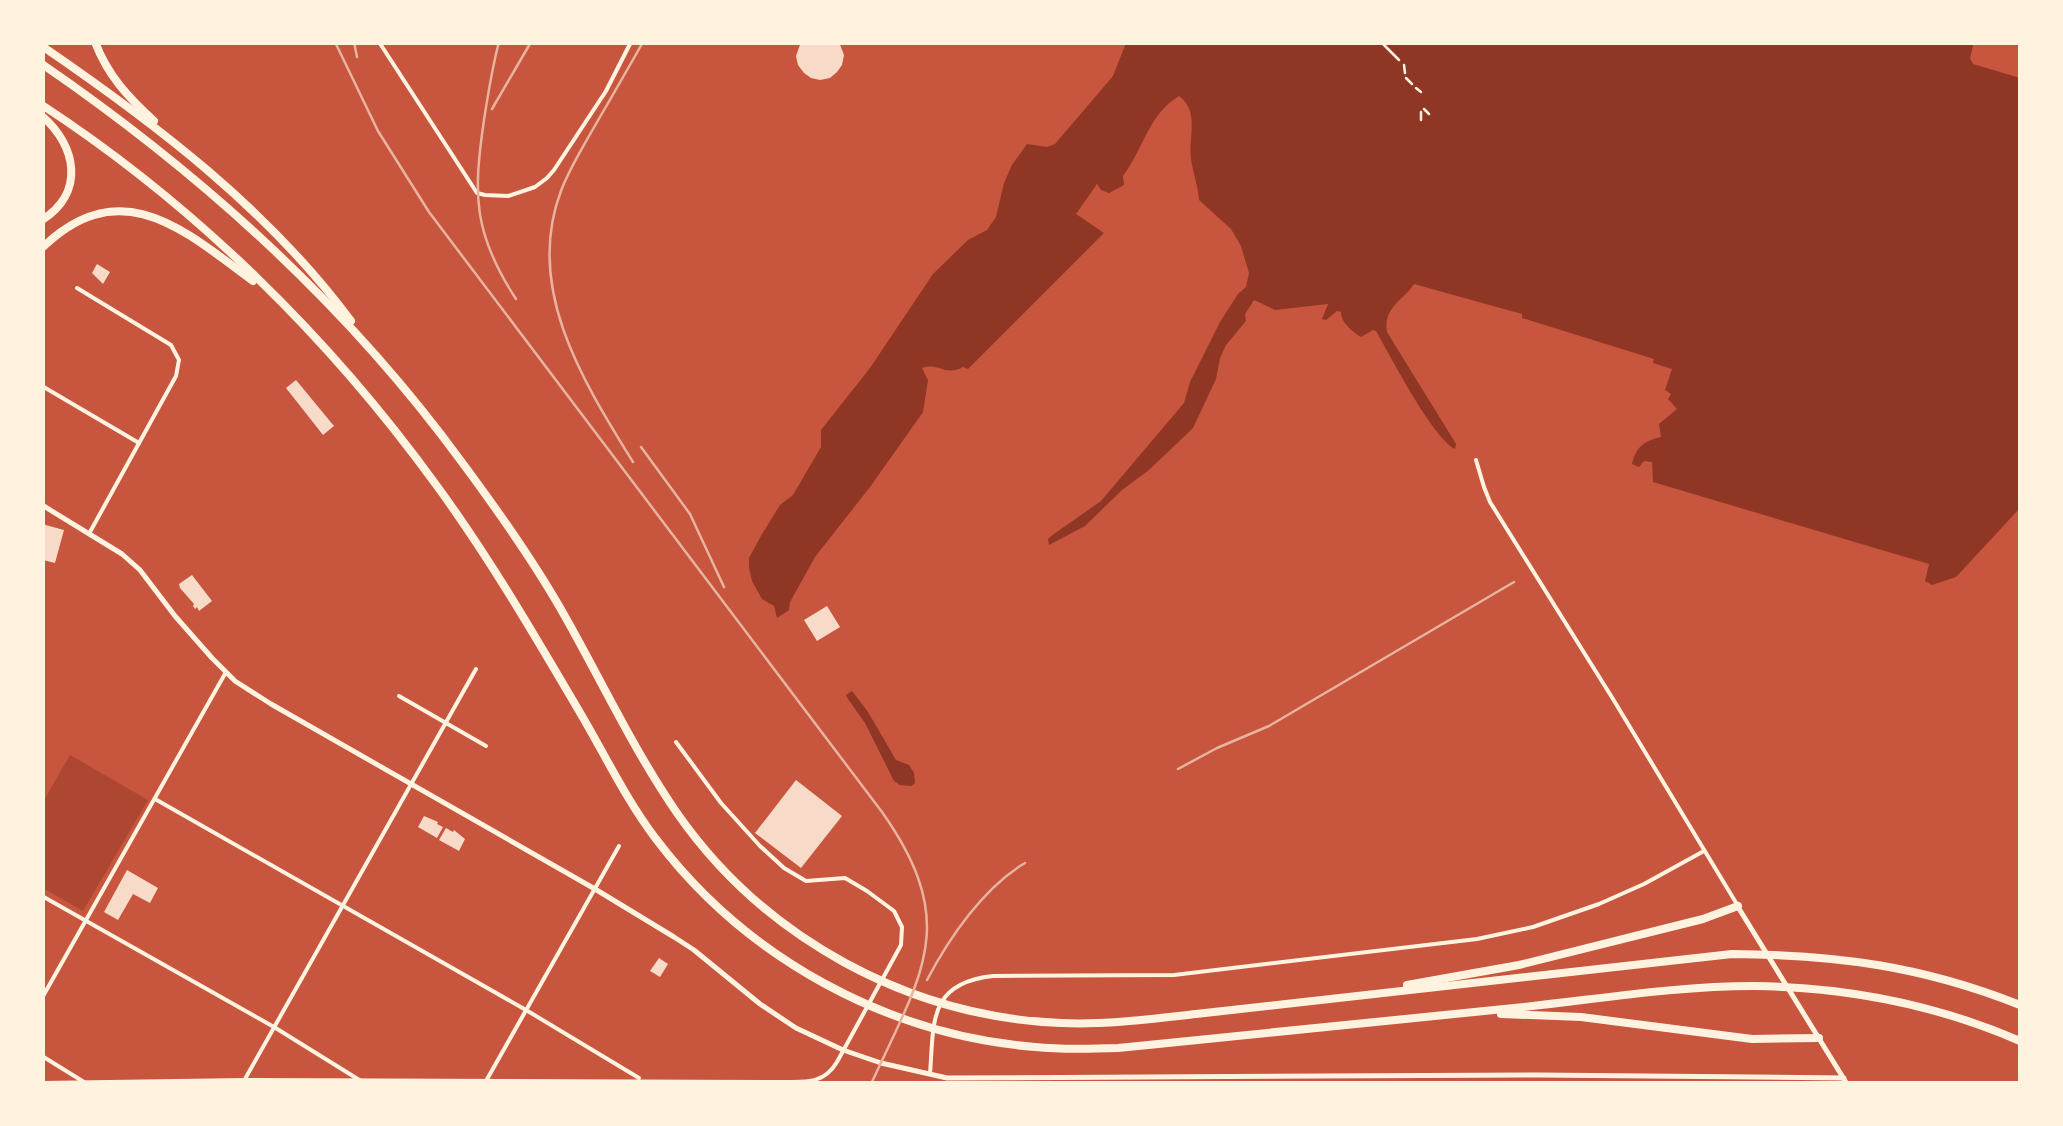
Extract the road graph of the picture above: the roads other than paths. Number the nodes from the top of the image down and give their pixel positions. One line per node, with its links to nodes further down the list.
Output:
1 (95, 42): 8 (highway)
2 (380, 42): 3 (street)
3 (631, 42)
4 (42, 46): 8 (highway)
5 (42, 64): 13 (highway)
6 (42, 105): 12 (highway)
7 (42, 116): 9 (highway)
8 (193, 159): 13 (highway)
9 (42, 220)
10 (42, 248): 12 (highway)
11 (76, 288): 15 (street)
12 (278, 300): 38 (highway)
13 (378, 358): 34 (highway)
14 (42, 386): 15 (street)
15 (139, 443): 18 (street)
16 (1476, 460): 28 (street)
17 (42, 505): 18 (street)
18 (90, 532): 20 (street)
19 (476, 669): 22 (street)
20 (226, 672): 25 (street); 26 (street)
21 (399, 696): 22 (street)
22 (446, 723): 24 (street); 25 (street)
23 (676, 742): 42 (street)
24 (486, 746)
25 (411, 784): 29 (street); 31 (street)
26 (155, 800): 31 (street); 33 (street)
27 (619, 846): 29 (street)
28 (1704, 851): 32 (street); 44 (street)
29 (595, 888): 37 (street); 42 (street)
30 (42, 896): 33 (street)
31 (343, 905): 37 (street); 39 (street)
32 (1738, 906): 34 (highway); 40 (street)
33 (87, 921): 35 (street); 39 (street)
34 (1371, 994): 36 (highway)
35 (42, 998)
36 (2020, 1005)
37 (526, 1010): 51 (street); 60 (street)
38 (1456, 1014): 40 (highway); 41 (highway)
39 (274, 1027): 46 (street); 47 (street)
40 (1819, 1038): 53 (street)
41 (2020, 1040)
42 (843, 1050): 44 (street); 51 (street)
43 (42, 1056): 55 (street)
44 (930, 1074): 52 (street); 62 (street)
45 (1539, 1075): 49 (street); 50 (street); 63 (street)
46 (244, 1080): 57 (street); 58 (street)
47 (361, 1080): 58 (street); 59 (street)
48 (1335, 1080): 49 (street); 52 (street)
49 (1435, 1080)
50 (1638, 1080): 53 (street)
51 (642, 1081): 61 (street)
52 (1234, 1081)
53 (1846, 1081)
54 (42, 1082): 55 (street)
55 (84, 1082): 56 (street)
56 (121, 1082): 57 (street)
57 (221, 1082)
58 (321, 1082)
59 (423, 1082): 60 (street)
60 (486, 1082): 61 (street)
61 (526, 1082)
62 (930, 1084)
63 (1539, 1084)

